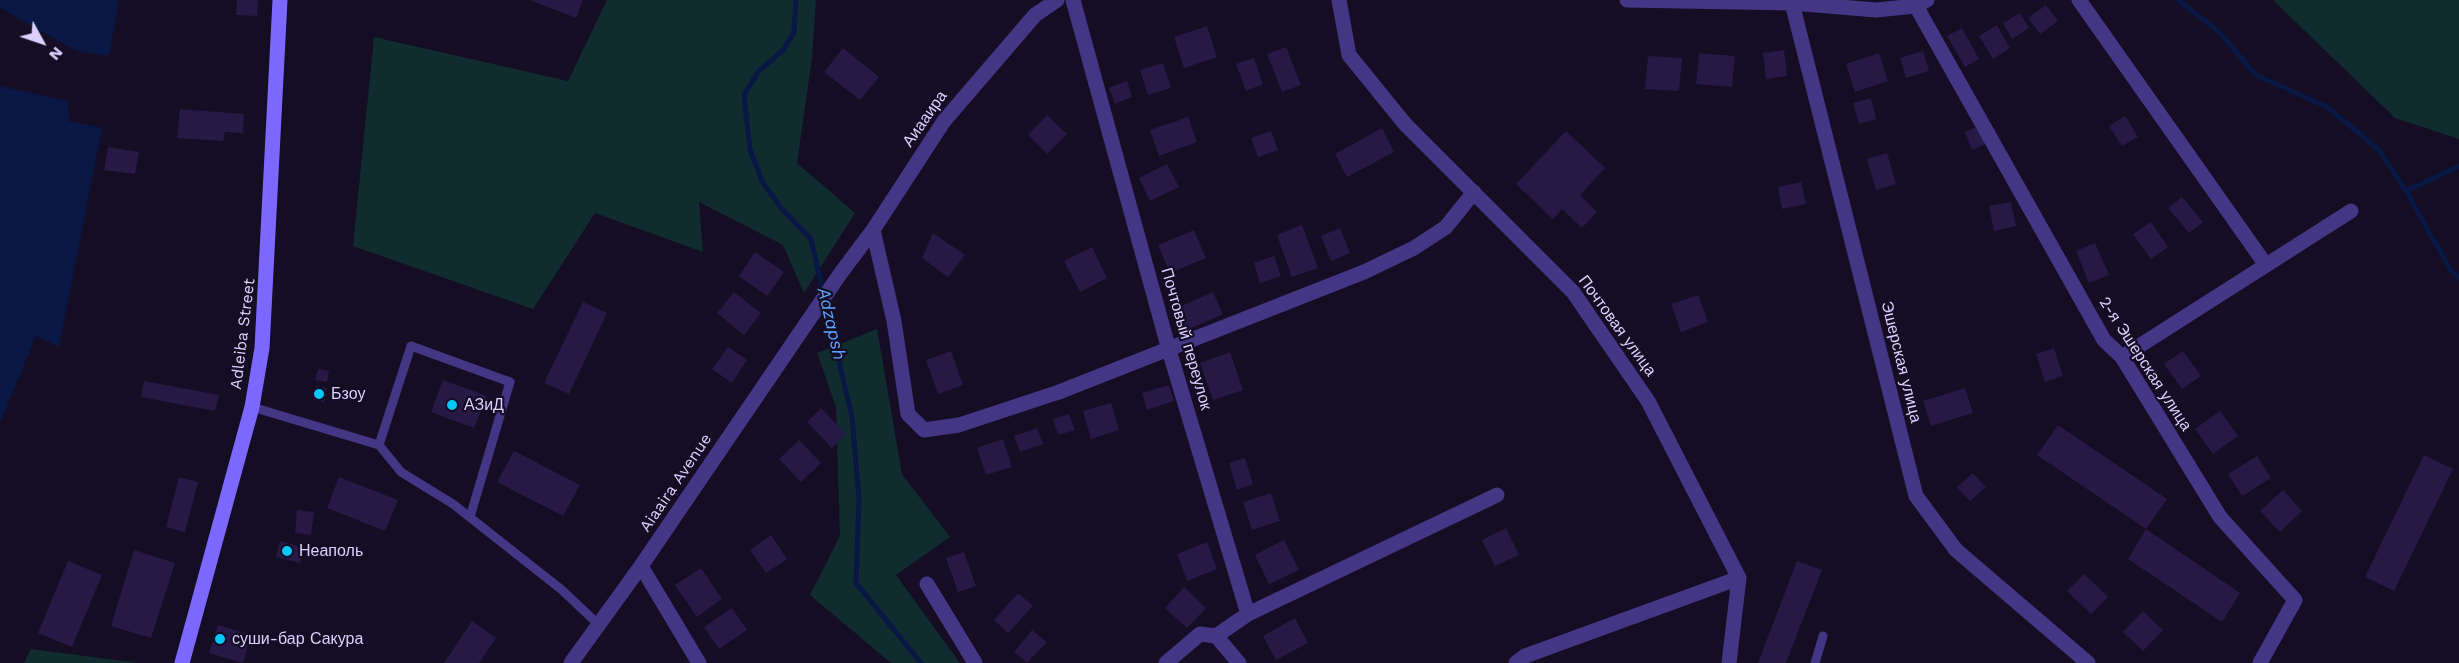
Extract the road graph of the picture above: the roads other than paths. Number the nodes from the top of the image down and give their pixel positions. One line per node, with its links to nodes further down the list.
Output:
1 (280, 0): 16 (main road, Adleiba Street)
2 (1057, 0): 11 (street, Аиааира)
3 (1073, 0): 14 (street, Почтовый переулок)
4 (1339, 0): 9 (street, Почтовая улица)
5 (1627, 0): 7 (street)
6 (2079, 0): 12 (street)
7 (1792, 3): 8 (street); 36 (street, Эшерская улица)
8 (1922, 3): 15 (street, 2-я Эшерская улица)
9 (1474, 192): 14 (street); 21 (street, Почтовая улица)
10 (2351, 211): 12 (street)
11 (873, 230): 13 (street, Аиааира); 14 (street)
12 (2266, 265): 15 (street)
13 (840, 274): 20 (street, Aiaaira Avenue)
14 (1169, 350): 23 (street, Почтовый переулок)
15 (2122, 357): 37 (street, 2-я Эшерская улица)
16 (252, 407): 17 (lane); 28 (main road, Adleiba Street)
17 (379, 445): 19 (lane); 19 (lane)
18 (1497, 495): 23 (street)
19 (470, 517): 24 (lane)
20 (641, 566): 24 (street, Aiaaira Avenue); 30 (street)
21 (1739, 578): 33 (street); 34 (street)
22 (927, 584): 27 (street)
23 (1248, 614): 25 (street)
24 (599, 625): 29 (street, Aiaaira Avenue)
25 (1216, 636): 31 (street); 32 (street)
26 (1823, 636): 35 (lane)
27 (971, 661)
28 (182, 663)
29 (571, 663)
30 (699, 663)
31 (1166, 663)
32 (1239, 663)
33 (1516, 663)
34 (1729, 663)
35 (1815, 663)
36 (2088, 663)
37 (2260, 663)

